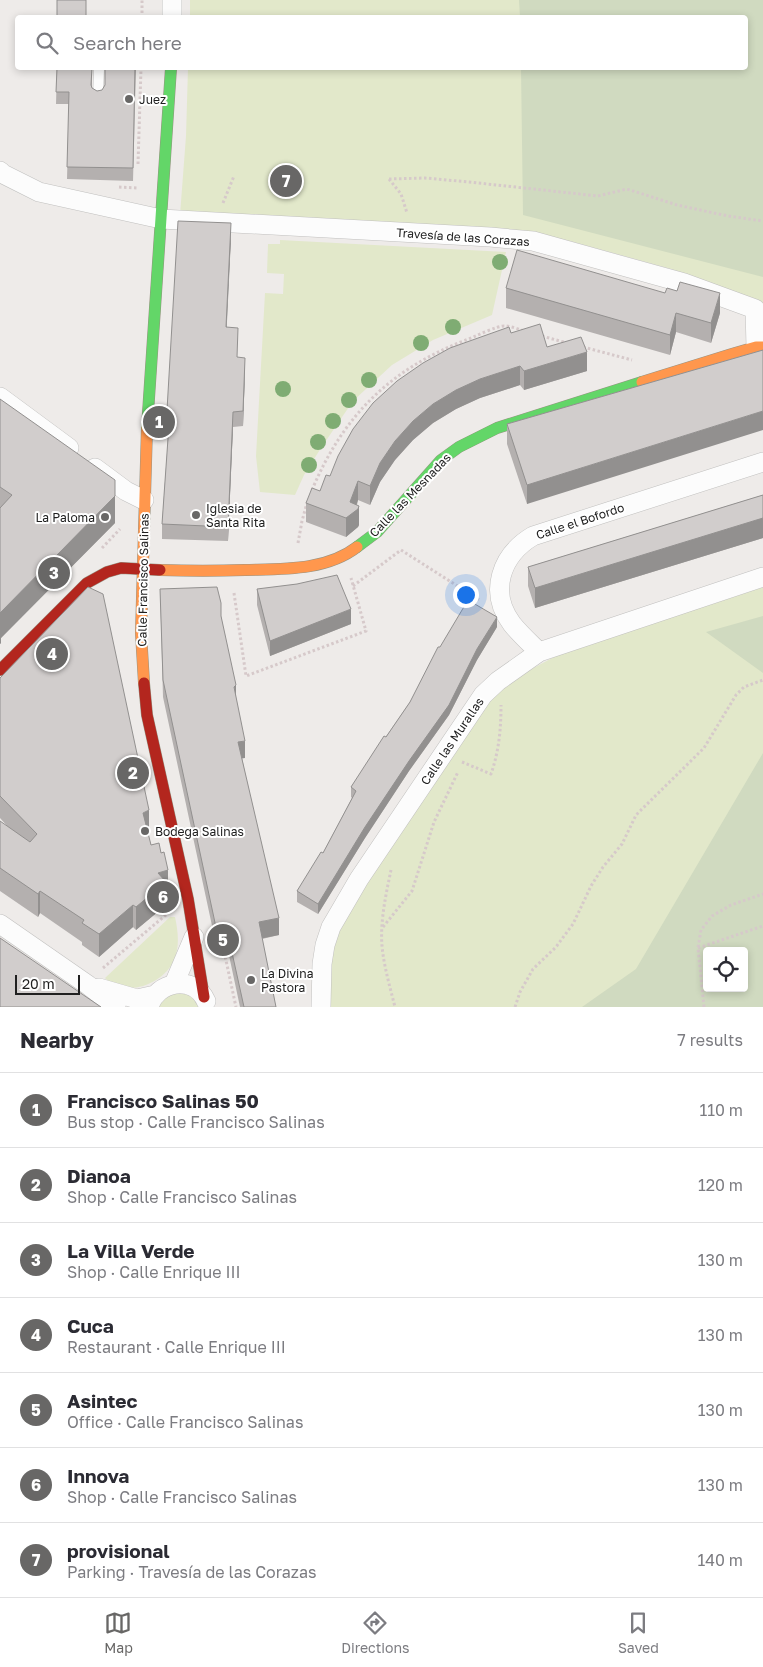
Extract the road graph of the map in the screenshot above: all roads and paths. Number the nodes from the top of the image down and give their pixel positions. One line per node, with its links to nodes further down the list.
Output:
1 (142, 0): 3 (path)
2 (172, 0): 4 (street)
3 (142, 15)
4 (172, 15)
5 (99, 70): 7 (lane)
6 (170, 70): 10 (street, Calle Francisco Salinas)
7 (98, 97)
8 (0, 170): 10 (street)
9 (234, 176): 12 (path)
10 (161, 219): 12 (street, Travesía de las Corazas); 24 (street, Calle Francisco Salinas)
11 (763, 221): 13 (path)
12 (216, 222): 13 (street, Travesía de las Corazas)
13 (406, 232): 14 (street, Travesía de las Corazas)
14 (755, 309): 19 (street, Calle las Mesnadas)
15 (532, 333): 23 (path)
16 (541, 335): 17 (path)
17 (568, 343)
18 (577, 345): 20 (path)
19 (759, 347): 29 (street, Calle las Mesnadas)
20 (632, 360)
21 (0, 397): 24 (street)
22 (763, 462): 33 (street, Calle el Bofordo)
23 (311, 493)
24 (144, 500): 29 (street, Calle Francisco Salinas)
25 (308, 502): 27 (path)
26 (125, 523): 28 (path)
27 (296, 549)
28 (98, 552)
29 (142, 569): 34 (street, Calle las Mesnadas); 43 (street, Calle Francisco Salinas)
30 (763, 577): 33 (street, Calle las Murallas)
31 (233, 587): 32 (path)
32 (485, 603)
33 (539, 652): 36 (street, Calle las Murallas)
34 (0, 670)
35 (763, 680): 54 (path)
36 (498, 681): 42 (path); 52 (street, Calle las Murallas)
37 (391, 869): 42 (path)
38 (763, 894): 44 (path)
39 (169, 912): 46 (path)
40 (0, 924): 46 (street)
41 (763, 926): 44 (path)
42 (383, 927): 53 (path)
43 (194, 936): 47 (street); 49 (street, Calle Francisco Salinas)
44 (698, 948): 55 (path)
45 (224, 950): 51 (path)
46 (94, 978): 48 (street); 50 (street)
47 (174, 984): 48 (street); 49 (street)
48 (152, 1001)
49 (206, 1002)
50 (116, 1007)
51 (236, 1007)
52 (321, 1007)
53 (395, 1007)
54 (515, 1007)
55 (704, 1007)

